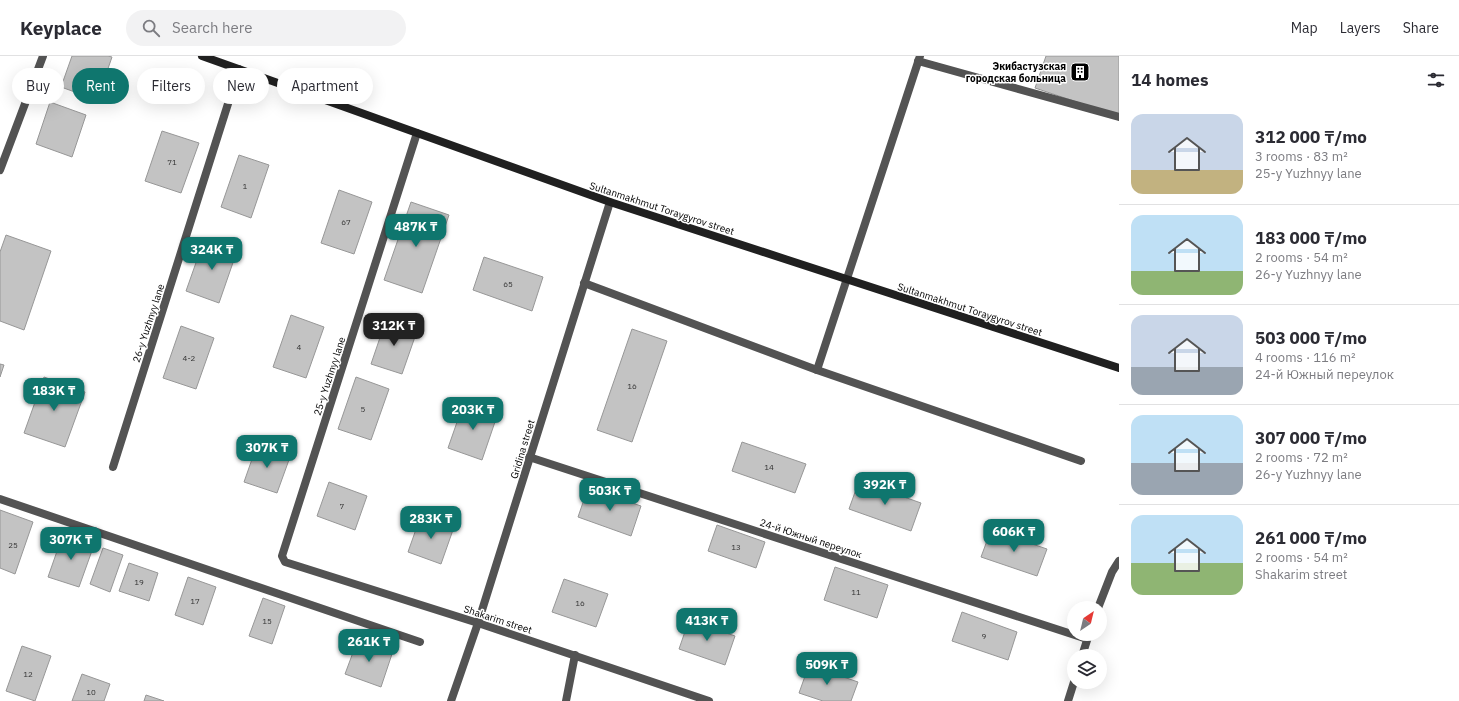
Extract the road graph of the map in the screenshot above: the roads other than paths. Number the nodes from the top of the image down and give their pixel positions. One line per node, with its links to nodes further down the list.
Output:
1 (43, 56): 9 (street)
2 (202, 56): 4 (main road, Sultanmakhmut Toraygyrov street)
3 (919, 58): 7 (street); 11 (street)
4 (236, 68)
5 (269, 80): 8 (main road, Sultanmakhmut Toraygyrov street)
6 (228, 104): 17 (street, 26-y Yuzhnyy lane)
7 (1119, 117)
8 (417, 133): 10 (main road, Sultanmakhmut Toraygyrov street); 19 (street, 25-y Yuzhnyy lane)
9 (0, 170)
10 (610, 202): 11 (main road, Sultanmakhmut Toraygyrov street); 12 (street, Gridina street)
11 (847, 279): 13 (main road, Sultanmakhmut Toraygyrov street); 14 (street)
12 (584, 283): 14 (street); 15 (street, Gridina street)
13 (1119, 368)
14 (817, 370): 16 (street)
15 (530, 457): 22 (street, Gridina street); 23 (street, 24-й Южный переулок)
16 (1081, 461)
17 (113, 467)
18 (0, 499): 24 (street)
19 (282, 556): 22 (street, Shakarim street)
20 (1119, 561): 21 (street)
21 (1101, 601)
22 (478, 623): 25 (street, Shakarim street); 27 (street, Gridina street)
23 (1067, 629)
24 (420, 642)
25 (574, 654): 28 (street); 29 (street, Shakarim street)
26 (1072, 689): 30 (street)
27 (451, 701)
28 (566, 701)
29 (709, 701)
30 (1068, 701)

